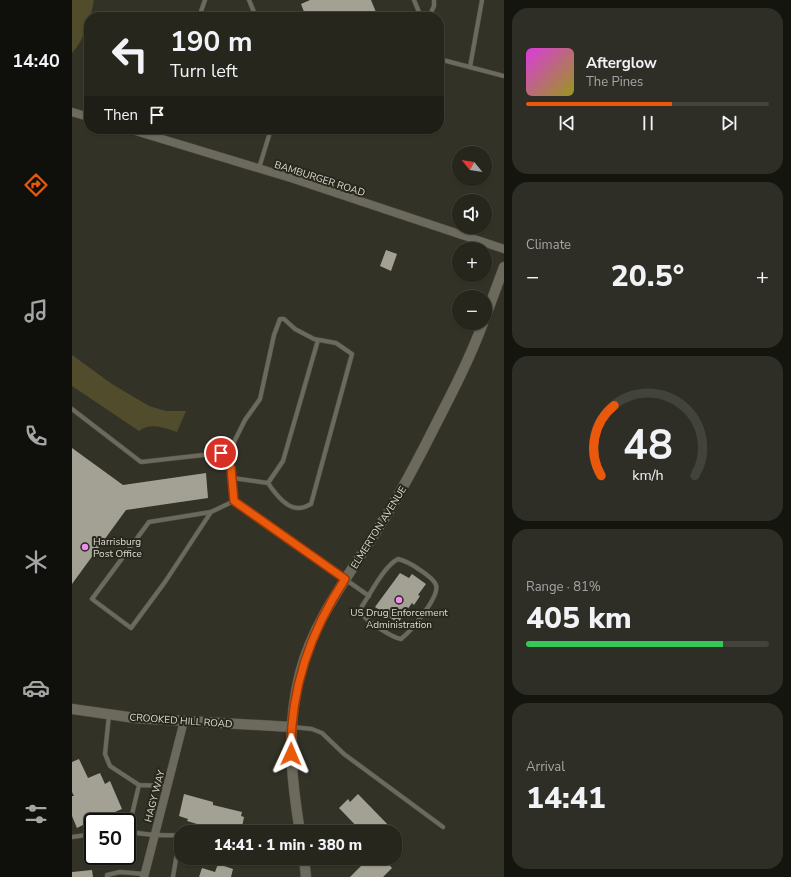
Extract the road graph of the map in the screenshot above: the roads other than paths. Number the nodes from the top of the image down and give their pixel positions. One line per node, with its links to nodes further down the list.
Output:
1 (205, 0): 6 (lane)
2 (249, 0): 7 (lane)
3 (414, 0): 8 (lane)
4 (434, 0): 9 (lane)
5 (482, 0): 11 (lane)
6 (201, 12)
7 (254, 12)
8 (419, 12)
9 (431, 12)
10 (444, 60): 11 (lane)
11 (470, 67): 12 (lane)
12 (504, 76)
13 (72, 112): 14 (street)
14 (84, 116)
15 (146, 134): 17 (street, BAMBURGER ROAD)
16 (269, 134): 17 (lane)
17 (259, 168): 18 (street, BAMBURGER ROAD)
18 (504, 249)
19 (504, 267): 20 (main road)
20 (492, 299)
21 (480, 330): 29 (main road, ELMERTON AVENUE)
22 (318, 340): 24 (lane); 26 (lane); 26 (lane)
23 (72, 410): 24 (lane)
24 (227, 462): 25 (lane)
25 (232, 478): 26 (lane); 27 (lane)
26 (268, 483)
27 (234, 501): 28 (lane); 29 (lane)
28 (211, 512): 28 (lane)
29 (345, 579): 30 (lane); 34 (main road, ELMERTON AVENUE)
30 (369, 596): 30 (lane)
31 (72, 709): 32 (main road, CROOKED HILL ROAD)
32 (109, 715): 33 (main road, CROOKED HILL ROAD); 35 (lane)
33 (184, 721): 34 (main road, CROOKED HILL ROAD); 36 (street, HAGY WAY)
34 (291, 727): 38 (main road, ELMERTON AVENUE); 39 (lane)
35 (139, 785): 36 (lane); 37 (lane)
36 (167, 786): 42 (street, HAGY WAY)
37 (132, 813)
38 (299, 825)
39 (444, 827)
40 (136, 834): 42 (lane)
41 (84, 835): 44 (lane)
42 (154, 835): 43 (lane); 47 (street, HAGY WAY)
43 (174, 835)
44 (72, 837)
45 (175, 865): 49 (lane)
46 (305, 865): 50 (main road)
47 (144, 875): 48 (lane)
48 (107, 877)
49 (173, 877)
50 (306, 877)

